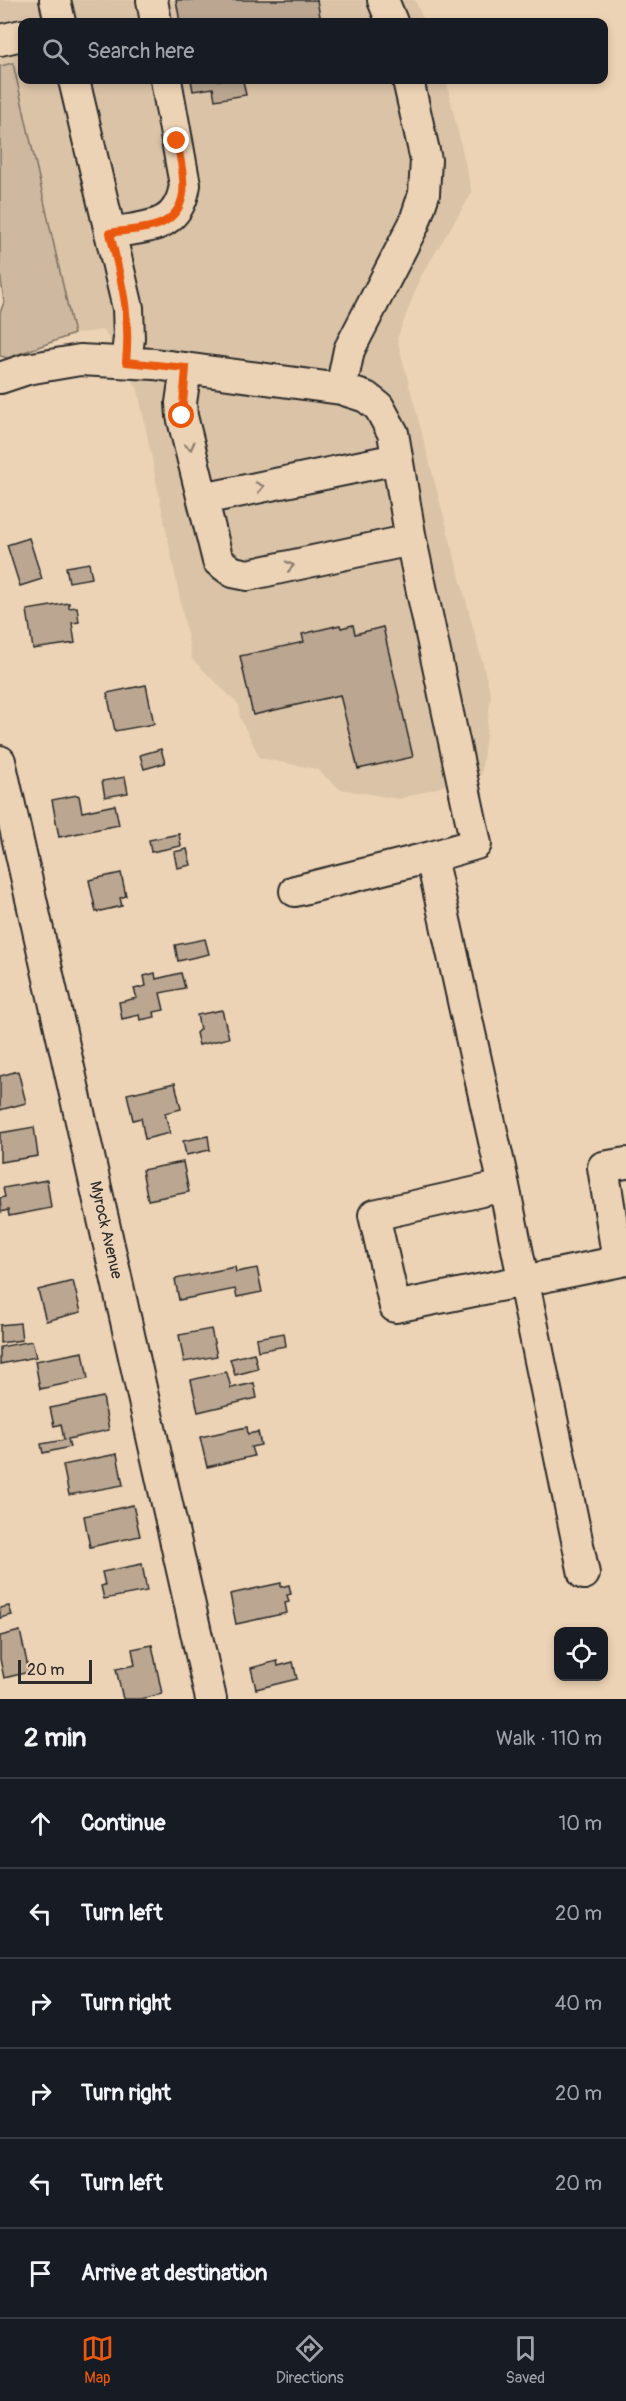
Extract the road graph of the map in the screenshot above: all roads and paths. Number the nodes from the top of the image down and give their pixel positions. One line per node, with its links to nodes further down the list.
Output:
1 (55, 0): 4 (street)
2 (152, 0): 5 (street)
3 (383, 0): 6 (street)
4 (59, 18)
5 (155, 18)
6 (390, 18)
7 (18, 35): 8 (street)
8 (0, 40)
9 (75, 84): 12 (street)
10 (167, 84): 12 (street)
11 (409, 84): 16 (street)
12 (110, 233): 13 (street)
13 (126, 362): 14 (street); 15 (street)
14 (186, 368): 16 (street); 18 (street, one-way to 18)
15 (0, 378)
16 (341, 389): 17 (street)
17 (397, 459): 18 (street, one-way to 17); 19 (street)
18 (203, 499): 19 (street, one-way to 19)
19 (411, 540): 21 (street)
20 (0, 761): 28 (street, Myrock Avenue)
21 (431, 857): 22 (street); 24 (street)
22 (295, 891)
23 (626, 1162): 25 (street)
24 (504, 1186): 26 (street); 26 (street)
25 (622, 1261): 26 (street)
26 (524, 1281): 27 (street)
27 (584, 1574)
28 (211, 1699)

